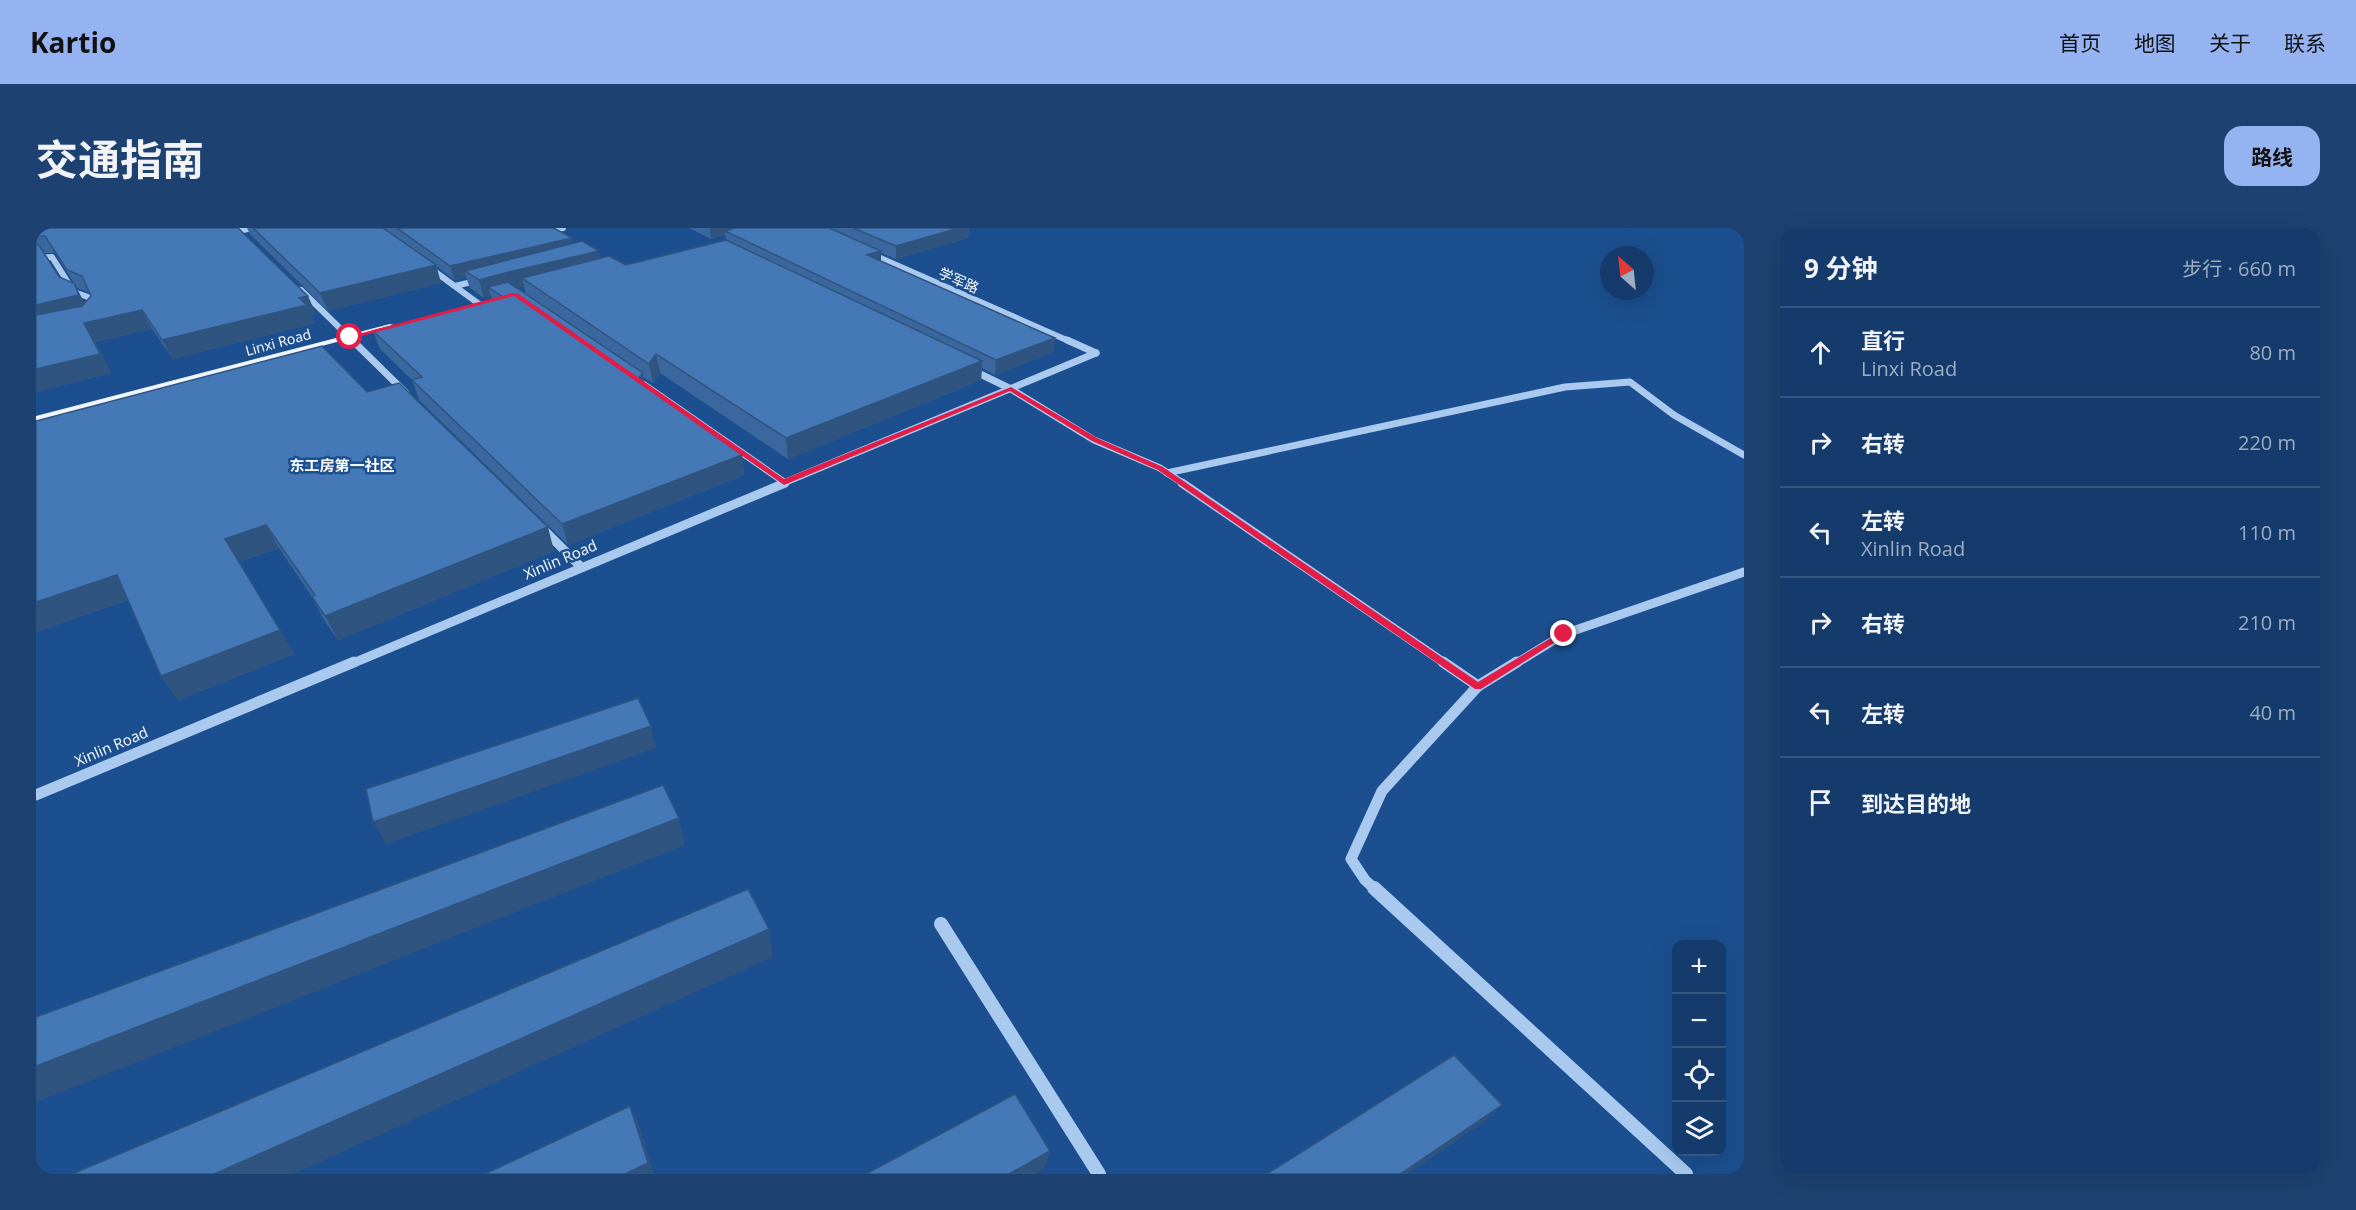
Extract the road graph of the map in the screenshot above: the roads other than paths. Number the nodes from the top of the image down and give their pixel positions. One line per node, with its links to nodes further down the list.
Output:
1 (252, 228): 3 (street)
2 (563, 228): 4 (street)
3 (237, 229): 6 (street)
4 (548, 229): 5 (street)
5 (559, 236)
6 (247, 239)
7 (867, 252): 18 (street, 学军路)
8 (36, 258): 15 (street)
9 (420, 260): 11 (street)
10 (490, 278): 11 (street)
11 (455, 286): 13 (street)
12 (298, 288): 17 (street)
13 (484, 303): 14 (main road)
14 (468, 306)
15 (92, 319)
16 (404, 323): 17 (main road, Linxi Road)
17 (350, 337): 22 (street); 23 (main road, Linxi Road)
18 (1096, 353): 21 (street, Xinlin Road)
19 (958, 363): 21 (street)
20 (630, 375): 26 (street)
21 (1011, 388): 25 (street); 26 (street, Xinlin Road)
22 (416, 403)
23 (36, 419)
24 (1744, 455): 25 (street)
25 (1167, 473): 30 (street)
26 (784, 482): 28 (street, Xinlin Road)
27 (531, 517): 28 (street)
28 (580, 566): 31 (street, Xinlin Road)
29 (1744, 572): 30 (street)
30 (1478, 686): 34 (street)
31 (36, 795)
32 (940, 924): 33 (street)
33 (1099, 1174)
34 (1686, 1174)

